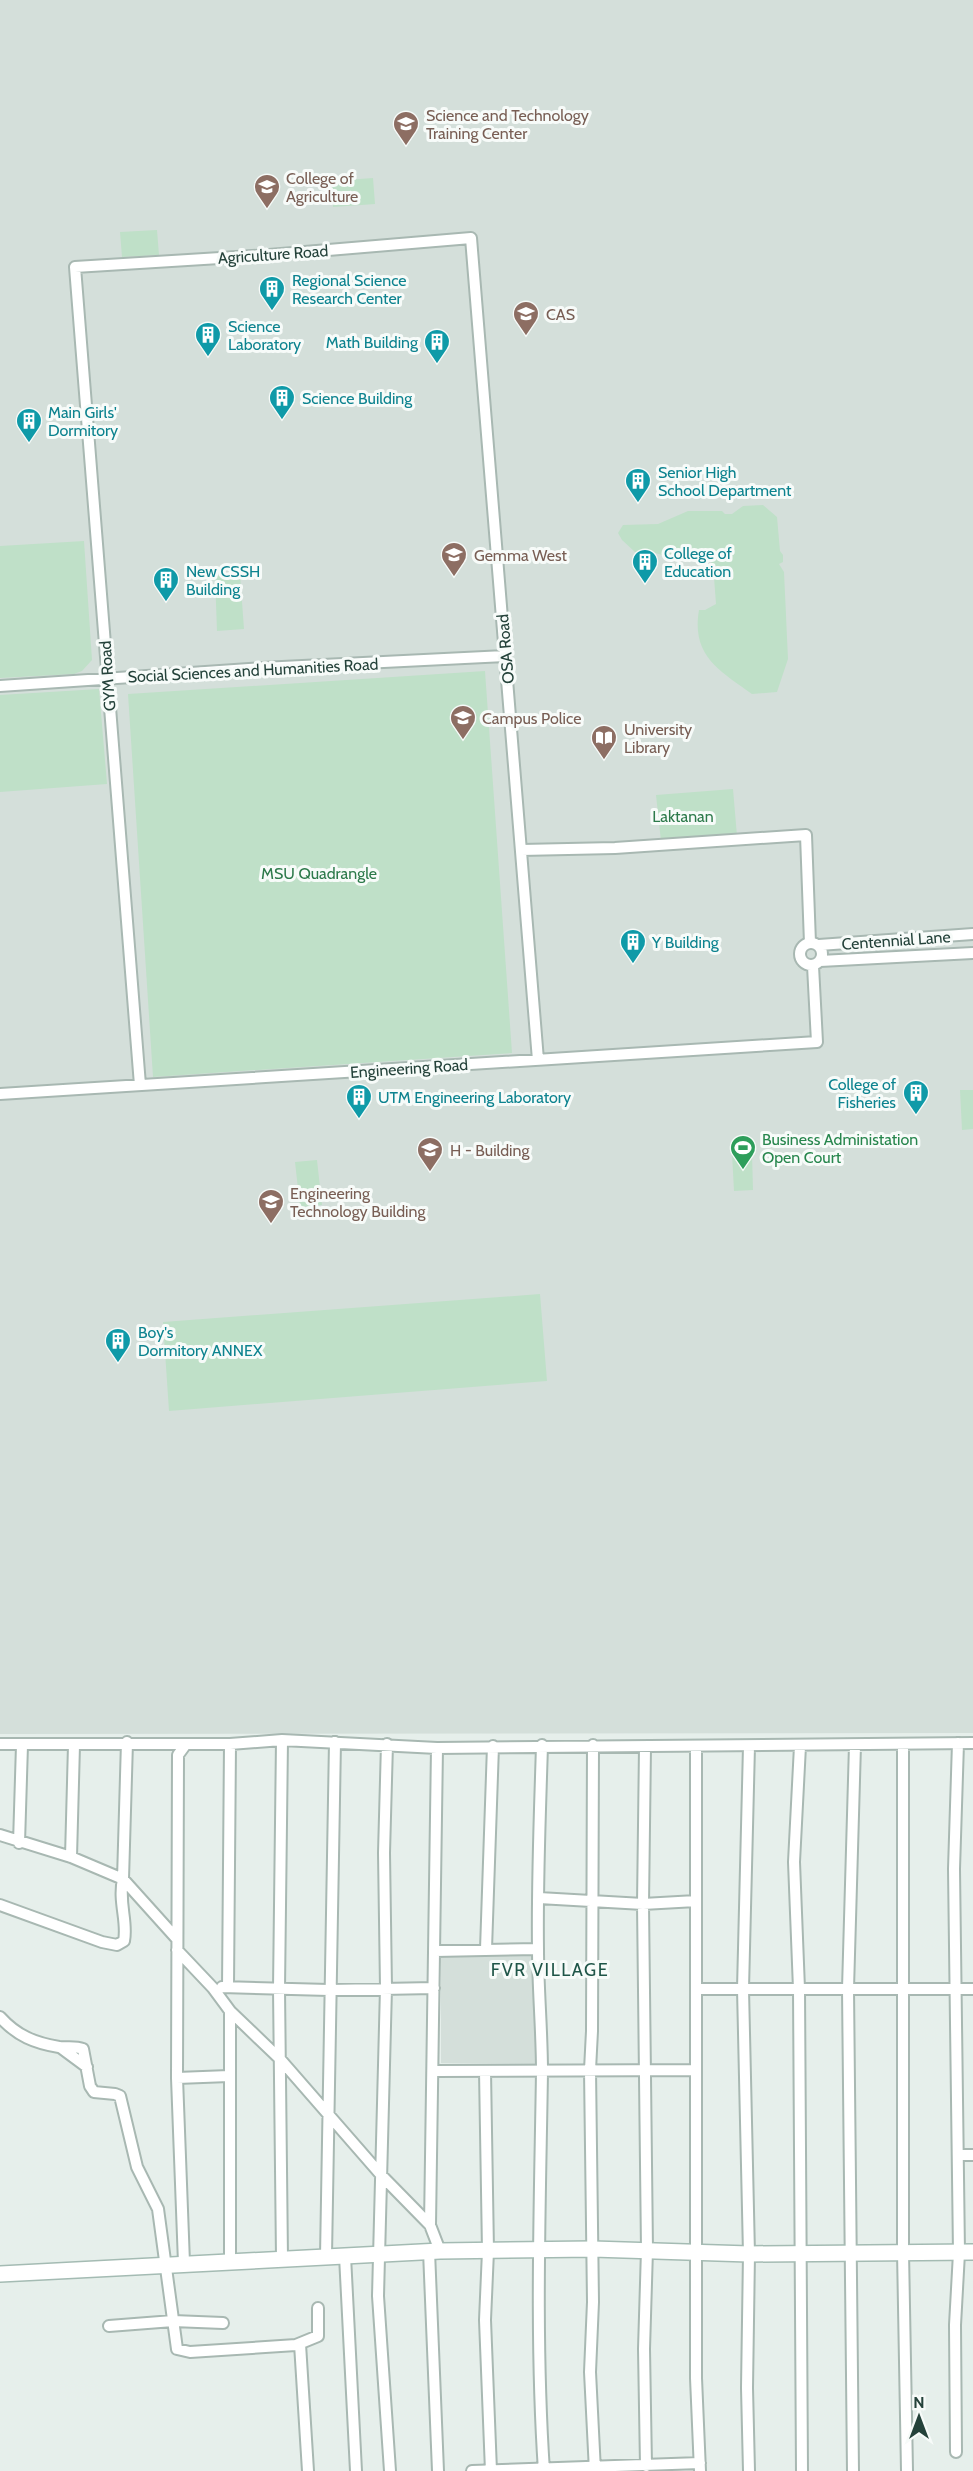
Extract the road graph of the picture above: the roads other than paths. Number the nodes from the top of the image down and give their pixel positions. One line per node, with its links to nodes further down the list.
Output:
1 (471, 238): 2 (street, Agriculture Road); 3 (street, OSA Road)
2 (75, 267): 4 (street, GYM Road)
3 (505, 656): 4 (street, Social Sciences and Humanities Road); 6 (street, OSA Road)
4 (108, 679): 5 (street, Social Sciences and Humanities Road); 14 (street, GYM Road)
5 (0, 686)
6 (521, 850): 9 (street); 13 (street, OSA Road)
7 (973, 934): 8 (street, Centennial Lane)
8 (903, 939): 9 (street, Centennial Lane); 11 (street)
9 (814, 944): 12 (street); 12 (street)
10 (973, 953): 11 (street, Centennial Lane)
11 (905, 957): 12 (street, Centennial Lane)
12 (816, 963): 13 (street, Engineering Road)
13 (538, 1060): 14 (street, Engineering Road)
14 (140, 1085): 15 (street, Engineering Road)
15 (0, 1094)
16 (282, 1740): 18 (street); 24 (street); 56 (street)
17 (126, 1742): 19 (street); 28 (street); 42 (street)
18 (334, 1742): 25 (street); 64 (street)
19 (170, 1743): 23 (street); 38 (street)
20 (958, 1743): 21 (street); 26 (street); 62 (street)
21 (973, 1743)
22 (0, 1744): 27 (street)
23 (186, 1744): 24 (street); 38 (street)
24 (230, 1744): 52 (street)
25 (387, 1744): 37 (street); 54 (street)
26 (903, 1744): 31 (street); 61 (street)
27 (22, 1745): 28 (street); 40 (street)
28 (74, 1745): 41 (street)
29 (542, 1745): 30 (street); 32 (street); 43 (street)
30 (593, 1745): 35 (street); 45 (street)
31 (855, 1745): 34 (street); 60 (street)
32 (492, 1746): 37 (street); 49 (street)
33 (749, 1746): 34 (street); 36 (street); 58 (street)
34 (801, 1746): 59 (street)
35 (645, 1747): 36 (street); 46 (street)
36 (696, 1747): 44 (street)
37 (437, 1748): 51 (street)
38 (178, 1755): 48 (street)
39 (0, 1835): 40 (street)
40 (19, 1843): 41 (street)
41 (71, 1857): 42 (street)
42 (123, 1879): 47 (street); 48 (street)
43 (539, 1898): 45 (street); 50 (street)
44 (696, 1901): 46 (street); 57 (street)
45 (592, 1902): 46 (street); 70 (street)
46 (643, 1904): 69 (street)
47 (0, 1905)
48 (177, 1944): 53 (street); 75 (street)
49 (486, 1949): 50 (street); 51 (street)
50 (537, 1949): 68 (street)
51 (435, 1951): 55 (street)
52 (228, 1987): 53 (street); 56 (street)
53 (213, 1988): 65 (street)
54 (386, 1988): 55 (street); 64 (street); 79 (street)
55 (434, 1988): 72 (street)
56 (279, 1989): 64 (street); 67 (street)
57 (698, 1989): 58 (street); 71 (street)
58 (743, 1989): 59 (street); 92 (street)
59 (799, 1989): 60 (street); 90 (street)
60 (848, 1989): 61 (street); 91 (street)
61 (904, 1989): 62 (street); 87 (street)
62 (956, 1989): 63 (street); 77 (street)
63 (973, 1989)
64 (329, 1990): 76 (street)
65 (230, 2012): 67 (street); 74 (street)
66 (0, 2018): 98 (street)
67 (280, 2059): 76 (street); 95 (street)
68 (542, 2069): 70 (street); 73 (street); 81 (street)
69 (644, 2069): 70 (street); 71 (street); 83 (street)
70 (590, 2070): 82 (street)
71 (696, 2070): 86 (street)
72 (434, 2071): 73 (street); 80 (street)
73 (485, 2071): 85 (street)
74 (229, 2076): 75 (street); 96 (street)
75 (177, 2078): 97 (street)
76 (330, 2115): 79 (street); 93 (street)
77 (958, 2155): 78 (street); 88 (street)
78 (973, 2155)
79 (382, 2176): 80 (street); 89 (street)
80 (430, 2225): 84 (street)
81 (541, 2249): 82 (street); 85 (street); 110 (street)
82 (593, 2249): 83 (street); 108 (street)
83 (647, 2250): 86 (street); 106 (street)
84 (435, 2251): 85 (street); 89 (street); 114 (street)
85 (488, 2251): 109 (street)
86 (696, 2251): 92 (street); 107 (street)
87 (903, 2252): 88 (street); 91 (street); 119 (street)
88 (966, 2252): 105 (street)
89 (379, 2253): 94 (street); 113 (street)
90 (800, 2253): 91 (street); 92 (street); 117 (street)
91 (852, 2253): 118 (street)
92 (749, 2254): 116 (street)
93 (326, 2256): 94 (street); 95 (street)
94 (345, 2256): 112 (street)
95 (282, 2258): 96 (street)
96 (230, 2261): 97 (street)
97 (184, 2263): 98 (street)
98 (165, 2265): 99 (street); 101 (street)
99 (0, 2274)
100 (318, 2308): 104 (street)
101 (173, 2321): 102 (street); 103 (street); 104 (street)
102 (223, 2323)
103 (109, 2326)
104 (300, 2344): 111 (street)
105 (956, 2452)
106 (646, 2466): 107 (street); 108 (street)
107 (700, 2467)
108 (595, 2469): 110 (street)
109 (491, 2470): 110 (street); 115 (street)
110 (544, 2470)
111 (308, 2471)
112 (356, 2471)
113 (390, 2471)
114 (438, 2471)
115 (472, 2471)
116 (749, 2471)
117 (802, 2471)
118 (853, 2471)
119 (907, 2471)

